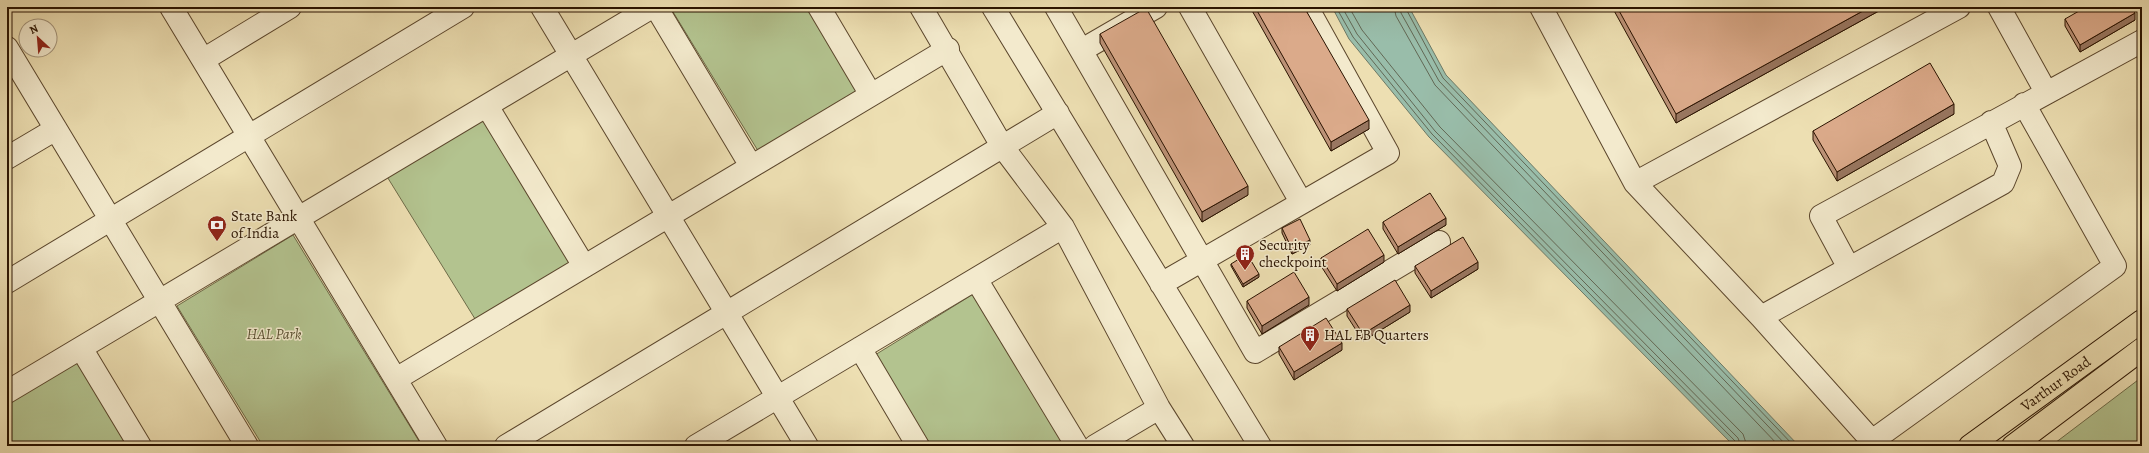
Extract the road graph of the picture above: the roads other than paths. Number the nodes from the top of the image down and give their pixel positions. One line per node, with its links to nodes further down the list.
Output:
1 (171, 7): 22 (street)
2 (463, 7): 30 (street)
3 (542, 7): 21 (street)
4 (652, 7): 21 (street)
5 (656, 7): 33 (street)
6 (819, 7): 24 (street)
7 (921, 7): 19 (street)
8 (993, 7): 27 (street)
9 (1056, 7): 20 (street)
10 (1156, 7): 20 (street)
11 (1307, 7): 35 (street)
12 (1541, 7): 34 (street)
13 (1959, 7): 34 (street)
14 (1999, 7): 23 (street)
15 (285, 8): 22 (street)
16 (1199, 10): 35 (street)
17 (2142, 42): 23 (street)
18 (7, 48): 29 (street)
19 (948, 49): 24 (street); 31 (street)
20 (1082, 50): 41 (street)
21 (571, 55): 26 (street); 36 (street)
22 (203, 60): 30 (street)
23 (2046, 92): 25 (street)
24 (871, 95): 33 (street)
25 (2024, 104): 28 (street); 49 (street)
26 (487, 106): 37 (street); 42 (street)
27 (1058, 113): 31 (street); 46 (street)
28 (1991, 122): 43 (street); 43 (street)
29 (56, 129): 32 (street); 38 (street)
30 (249, 136): 37 (street); 38 (street)
31 (1002, 146): 39 (street); 48 (street)
32 (7, 158)
33 (752, 166): 36 (street)
34 (1635, 183): 49 (street)
35 (1301, 202): 41 (street)
36 (668, 216): 42 (street); 48 (street)
37 (299, 218): 47 (street); 54 (street)
38 (111, 220): 45 (street); 47 (street)
39 (1063, 227): 44 (street); 57 (street)
40 (1439, 242): 41 (street)
41 (1201, 260): 46 (street)
42 (584, 266): 54 (street)
43 (1849, 268): 49 (street)
44 (976, 279): 52 (street); 65 (street)
45 (7, 282)
46 (1161, 284): 68 (street)
47 (160, 301): 51 (street); 60 (street)
48 (727, 313): 56 (street); 62 (street)
49 (1761, 317)
50 (2142, 321): 69 (main road, Varthur Road)
51 (81, 348): 55 (street); 59 (street)
52 (860, 348): 56 (street); 64 (street)
53 (2142, 349): 70 (main road, Varthur Road)
54 (396, 379): 61 (street)
55 (7, 392)
56 (778, 397): 58 (street); 63 (street)
57 (1158, 408): 66 (street); 67 (street)
58 (698, 445)
59 (140, 446)
60 (248, 446)
61 (436, 446)
62 (506, 446)
63 (807, 446)
64 (918, 446)
65 (1077, 446)
66 (1095, 446)
67 (1183, 446)
68 (1260, 446)
69 (1970, 446)
70 (2013, 446)

